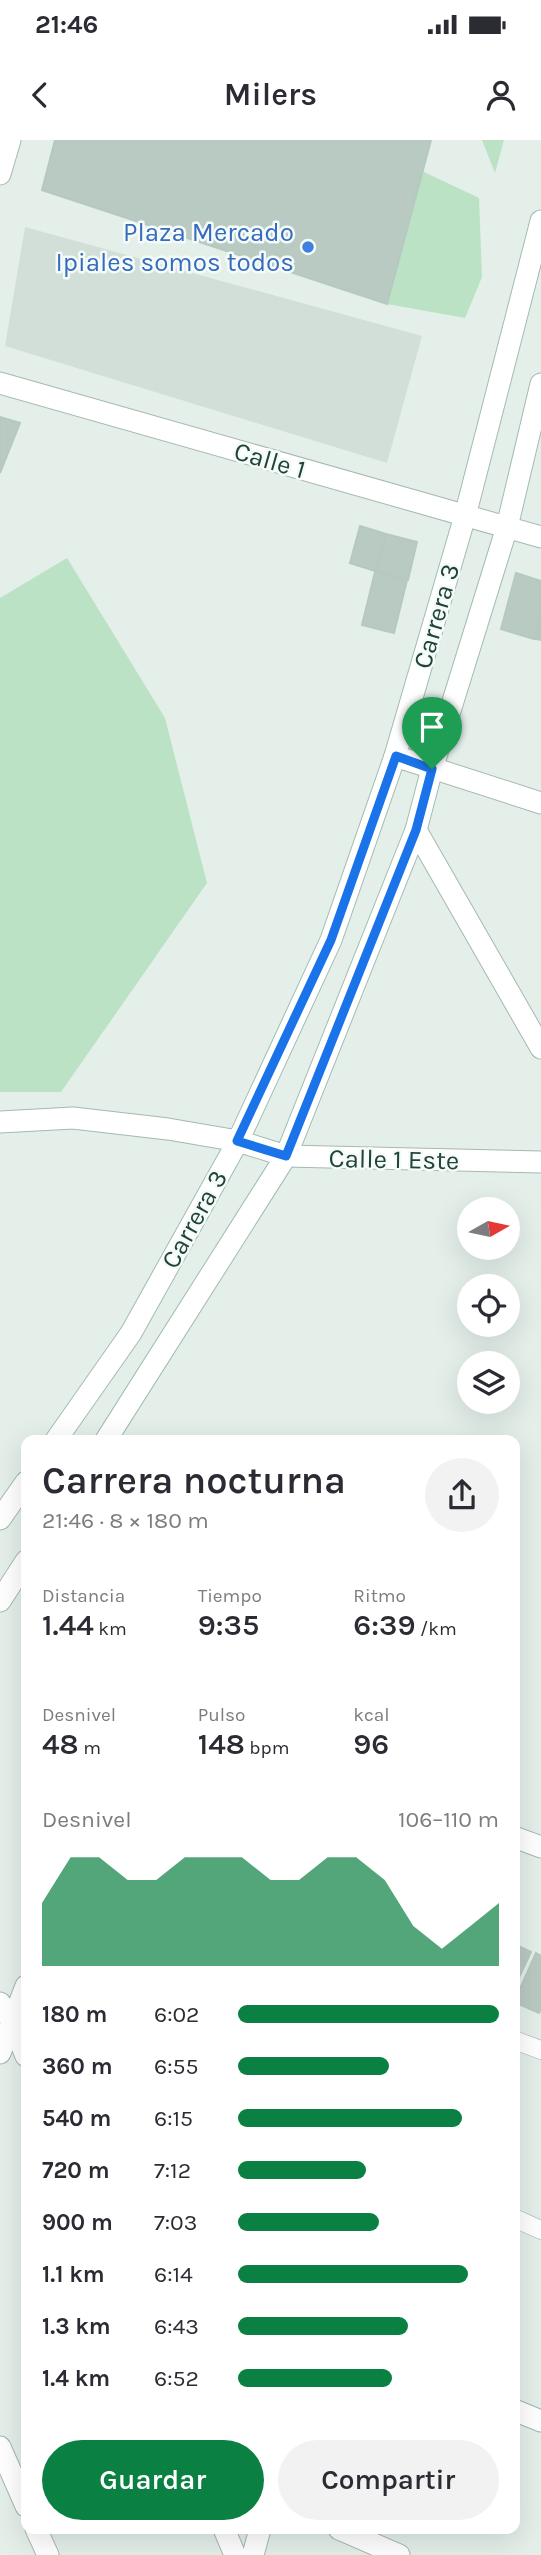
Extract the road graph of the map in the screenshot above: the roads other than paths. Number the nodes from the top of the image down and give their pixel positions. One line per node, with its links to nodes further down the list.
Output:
1 (10, 140): 2 (street)
2 (0, 174)
3 (541, 221): 6 (street, Carrera 3)
4 (0, 383): 6 (street, Calle 1)
5 (541, 384): 7 (street, Carrera 3)
6 (465, 516): 7 (street, Calle 1); 9 (street, Carrera 3)
7 (507, 527): 8 (street, Calle 1); 10 (street, Carrera 3)
8 (541, 537)
9 (396, 756): 10 (street); 15 (street, Carrera 3)
10 (432, 769): 11 (street); 12 (street, Carrera 3)
11 (541, 803)
12 (416, 830): 13 (street); 16 (street, Carrera 3)
13 (541, 1048)
14 (0, 1122): 15 (street, Calle 1 Este)
15 (237, 1141): 16 (street, Calle 1 Este); 18 (street, Carrera 3)
16 (286, 1156): 17 (street, Calle 1 Este); 19 (street, Carrera 3)
17 (541, 1162)
18 (60, 1435)
19 (109, 1435)
20 (21, 1489): 21 (street)
21 (0, 1520)
22 (21, 1569): 23 (street)
23 (0, 1601)
24 (520, 1839): 25 (street)
25 (541, 1847)
26 (21, 1992): 27 (street)
27 (6, 2012): 29 (street); 31 (street)
28 (520, 2042): 30 (lane)
29 (21, 2045)
30 (541, 2050)
31 (0, 2053)
32 (520, 2221): 33 (lane)
33 (541, 2230)
34 (520, 2412): 35 (street)
35 (541, 2421)
36 (0, 2447): 37 (street)
37 (21, 2495)
38 (38, 2534): 42 (street)
39 (226, 2534): 43 (street)
40 (259, 2534): 44 (street)
41 (351, 2534): 45 (street)
42 (48, 2555)
43 (235, 2555)
44 (253, 2555)
45 (399, 2555)

